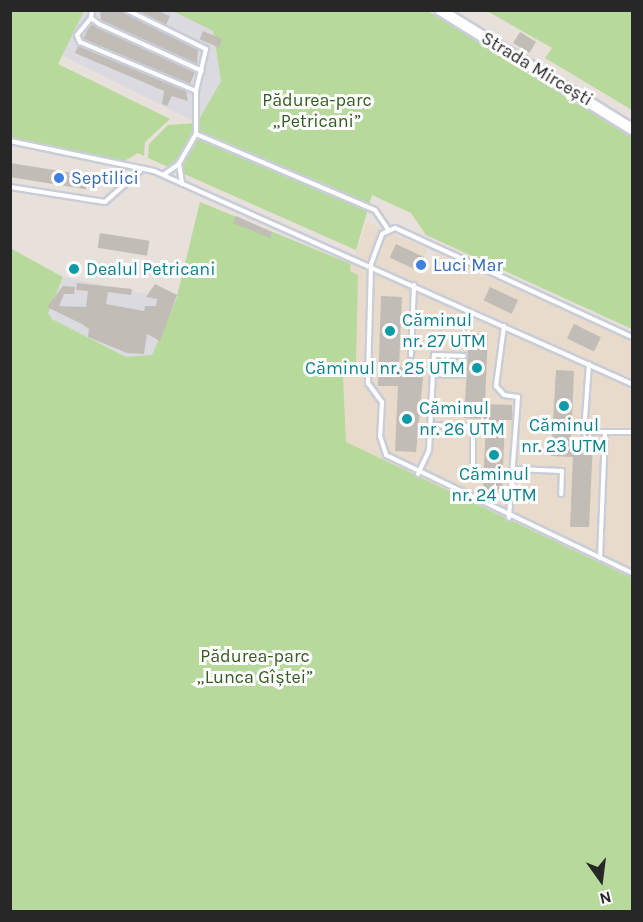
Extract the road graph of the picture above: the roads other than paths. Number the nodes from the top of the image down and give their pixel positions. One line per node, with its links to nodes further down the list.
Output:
1 (92, 10): 4 (lane)
2 (127, 10): 5 (lane)
3 (440, 10): 7 (main road, Strada Mircești)
4 (91, 18): 5 (lane); 6 (lane)
5 (202, 71): 6 (lane)
6 (196, 92): 8 (lane)
7 (633, 129)
8 (196, 134): 10 (lane); 15 (lane)
9 (10, 141): 11 (lane)
10 (179, 164): 12 (lane); 13 (lane)
11 (141, 171): 12 (lane); 14 (lane)
12 (162, 175): 13 (lane)
13 (182, 184): 16 (lane)
14 (10, 187)
15 (388, 229): 16 (lane); 19 (lane)
16 (370, 266): 17 (lane); 33 (lane)
17 (414, 285): 18 (lane); 20 (lane)
18 (504, 326): 22 (lane); 32 (lane)
19 (633, 337)
20 (411, 355)
21 (464, 356): 23 (lane)
22 (589, 364): 25 (lane); 29 (lane)
23 (432, 374): 24 (lane); 26 (lane)
24 (462, 375)
25 (633, 384)
26 (431, 425): 27 (lane); 33 (lane)
27 (473, 427): 28 (lane); 31 (lane)
28 (481, 427)
29 (604, 432): 30 (lane); 36 (lane)
30 (633, 432)
31 (473, 469)
32 (516, 470): 34 (lane); 35 (lane)
33 (418, 474): 35 (lane)
34 (561, 494)
35 (509, 518): 36 (lane)
36 (600, 558): 37 (lane)
37 (633, 573)

